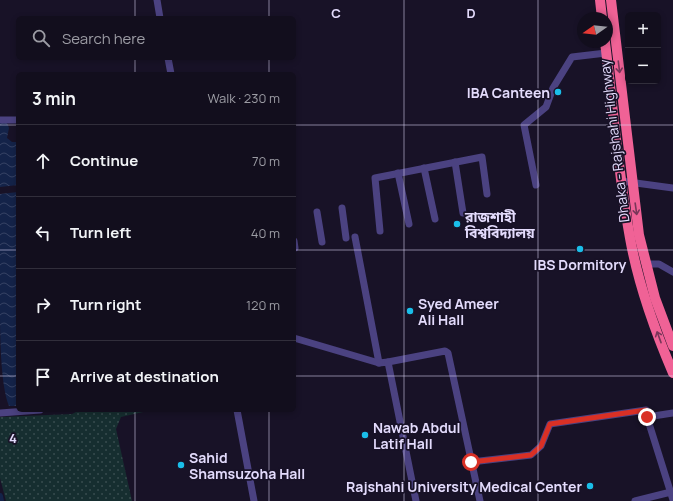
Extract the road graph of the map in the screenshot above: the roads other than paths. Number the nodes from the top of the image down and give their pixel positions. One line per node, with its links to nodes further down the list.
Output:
1 (157, 0): 5 (street)
2 (600, 0): 4 (highway)
3 (611, 0): 16 (highway, Dhaka - Rajshahi Highway, one-way to 16)
4 (601, 12)
5 (160, 16)
6 (606, 48): 7 (highway, Dhaka - Rajshahi Highway)
7 (606, 53): 15 (highway, Dhaka - Rajshahi Highway); 17 (street)
8 (168, 60): 9 (street)
9 (171, 72)
10 (0, 120): 11 (street)
11 (16, 120)
12 (455, 162): 13 (street); 19 (street); 22 (street)
13 (424, 168): 14 (street); 23 (street)
14 (398, 174): 24 (street); 25 (street)
15 (621, 181): 16 (street); 35 (highway, Dhaka - Rajshahi Highway, one-way to 15)
16 (632, 182): 18 (street); 29 (highway, Dhaka - Rajshahi Highway, one-way to 29)
17 (536, 185)
18 (673, 188)
19 (487, 194)
20 (342, 208): 27 (street)
21 (317, 212): 28 (street)
22 (463, 213)
23 (435, 219)
24 (409, 224)
25 (380, 231)
26 (355, 237): 34 (street)
27 (346, 238)
28 (322, 242)
29 (647, 264): 30 (street); 32 (highway, Dhaka - Rajshahi Highway)
30 (673, 272)
31 (296, 339): 34 (street)
32 (673, 346)
33 (388, 362): 34 (street); 41 (street); 45 (street)
34 (379, 363)
35 (673, 373)
36 (16, 412): 38 (street)
37 (237, 412): 44 (street)
38 (0, 413)
39 (673, 413): 40 (street)
40 (647, 417): 41 (street); 42 (street)
41 (471, 462): 46 (street)
42 (671, 492): 43 (street); 47 (street)
43 (673, 500)
44 (254, 501)
45 (416, 501)
46 (480, 501)
47 (635, 501)

